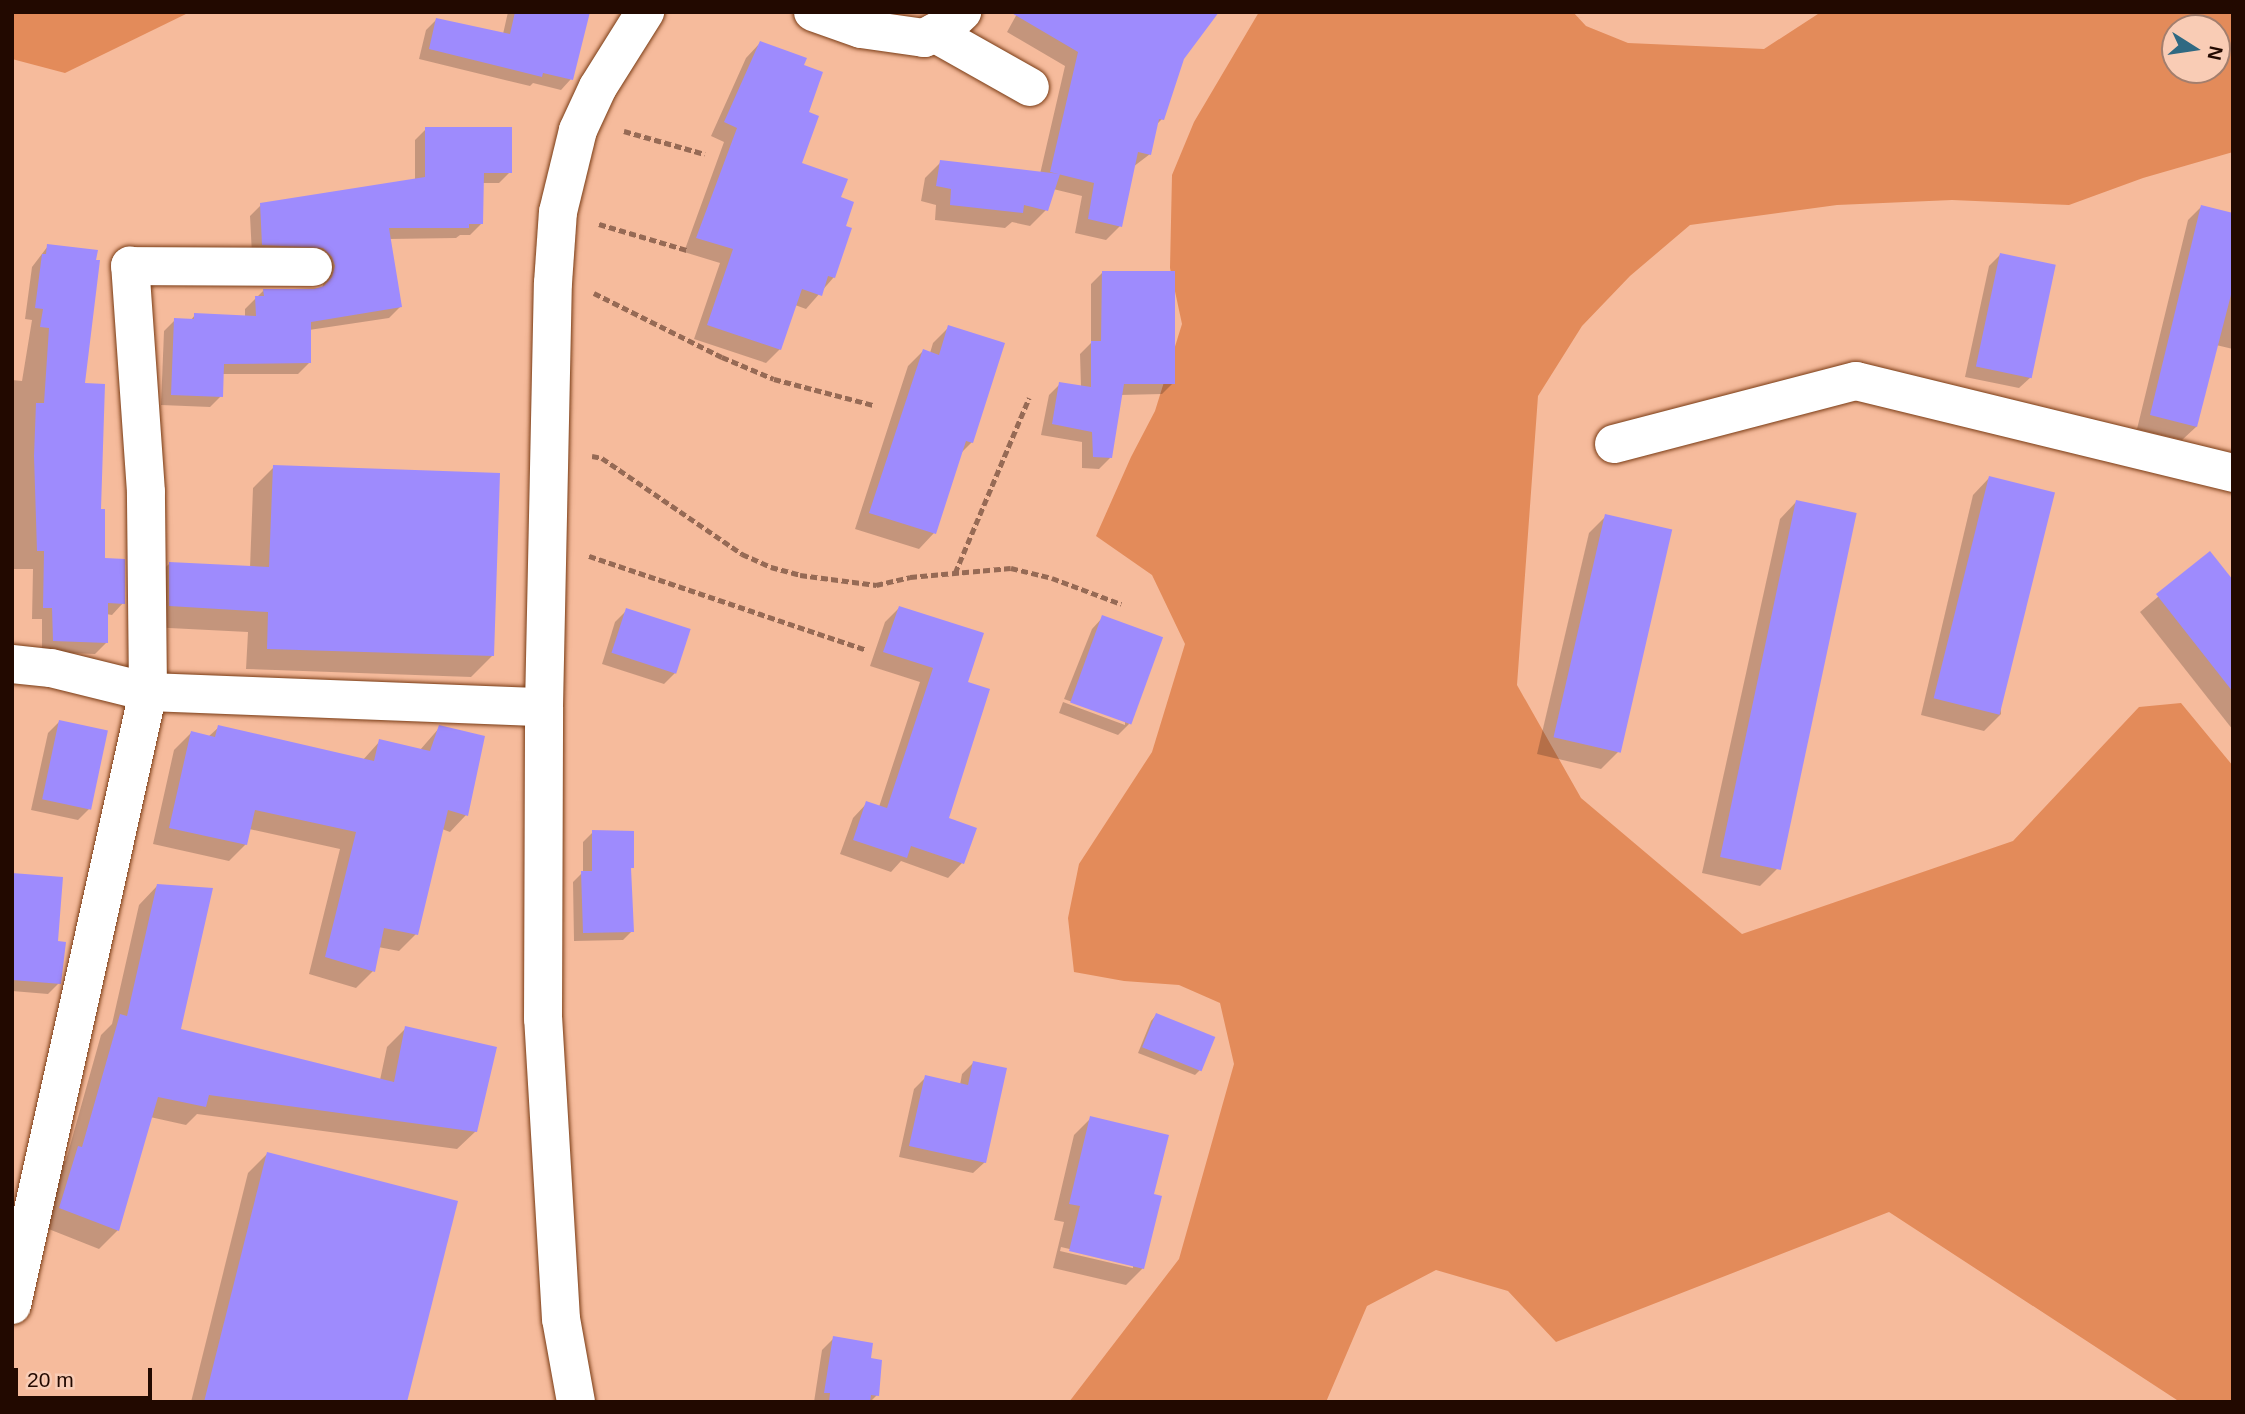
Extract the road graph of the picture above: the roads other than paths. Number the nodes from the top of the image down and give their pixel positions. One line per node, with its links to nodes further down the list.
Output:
1 (645, 12): 10 (street)
2 (813, 12): 3 (street)
3 (948, 22): 4 (street)
4 (1030, 87)
5 (313, 267): 9 (street)
6 (1614, 444): 7 (street)
7 (2233, 473)
8 (12, 664): 9 (street)
9 (148, 692): 10 (street); 11 (street)
10 (544, 707): 12 (street)
11 (12, 1305)
12 (576, 1402)

